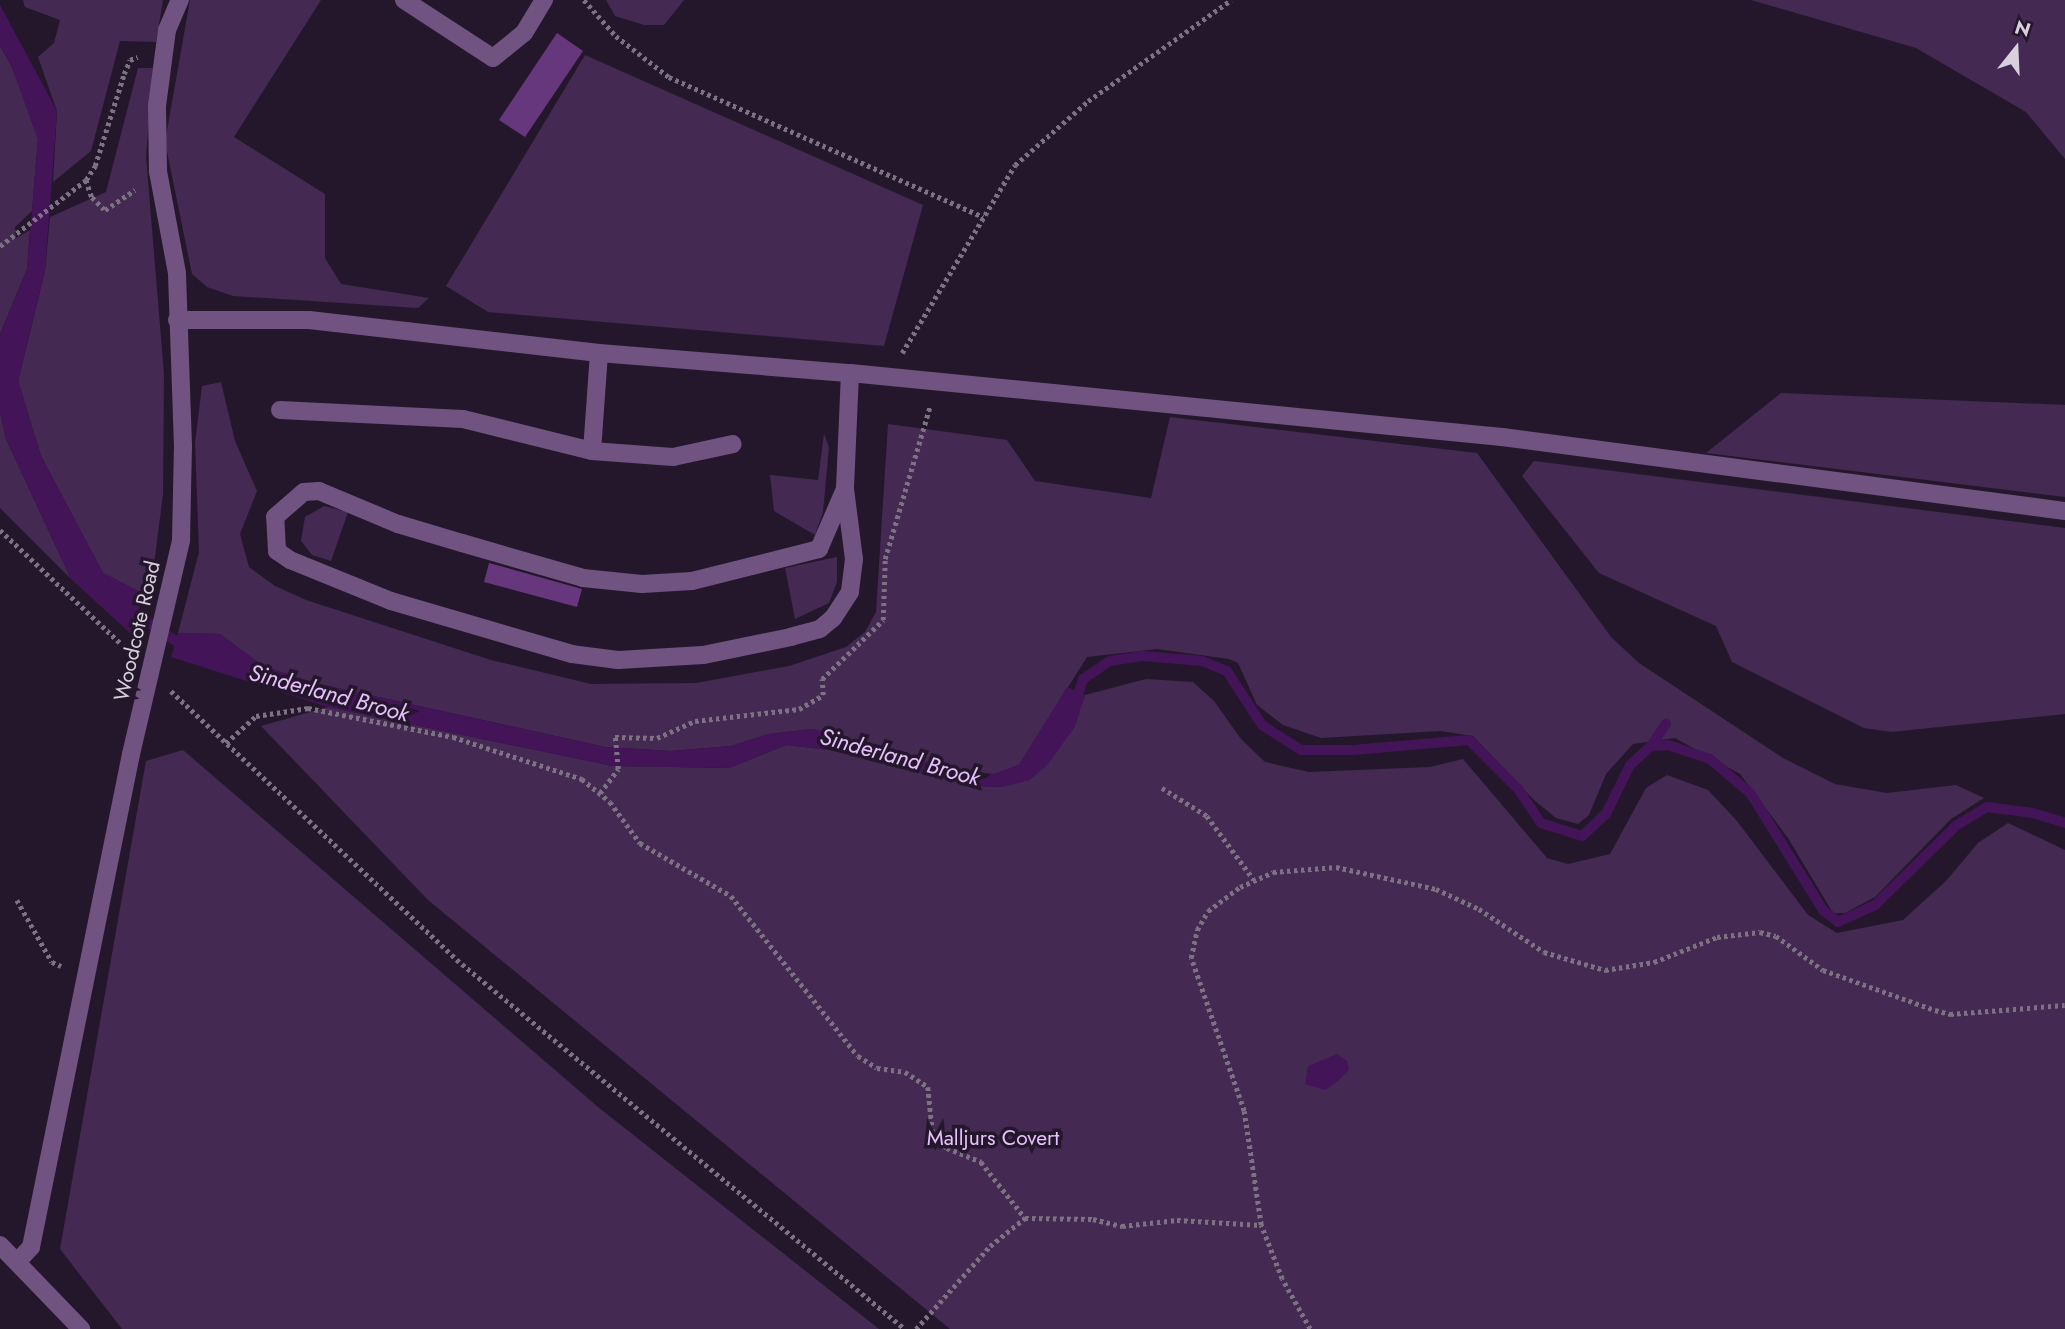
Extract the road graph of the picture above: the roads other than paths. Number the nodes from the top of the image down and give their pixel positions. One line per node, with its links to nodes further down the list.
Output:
1 (180, 0): 4 (street, Woodcote Road)
2 (404, 0): 3 (street)
3 (544, 0)
4 (177, 320): 5 (street); 13 (street, Woodcote Road)
5 (599, 353): 6 (street); 9 (street)
6 (850, 373): 10 (street); 11 (street)
7 (280, 410): 9 (street)
8 (733, 444): 9 (street)
9 (592, 451)
10 (845, 489): 10 (street)
11 (2065, 511)
12 (0, 1245): 13 (street)
13 (18, 1261): 14 (street)
14 (81, 1329)

